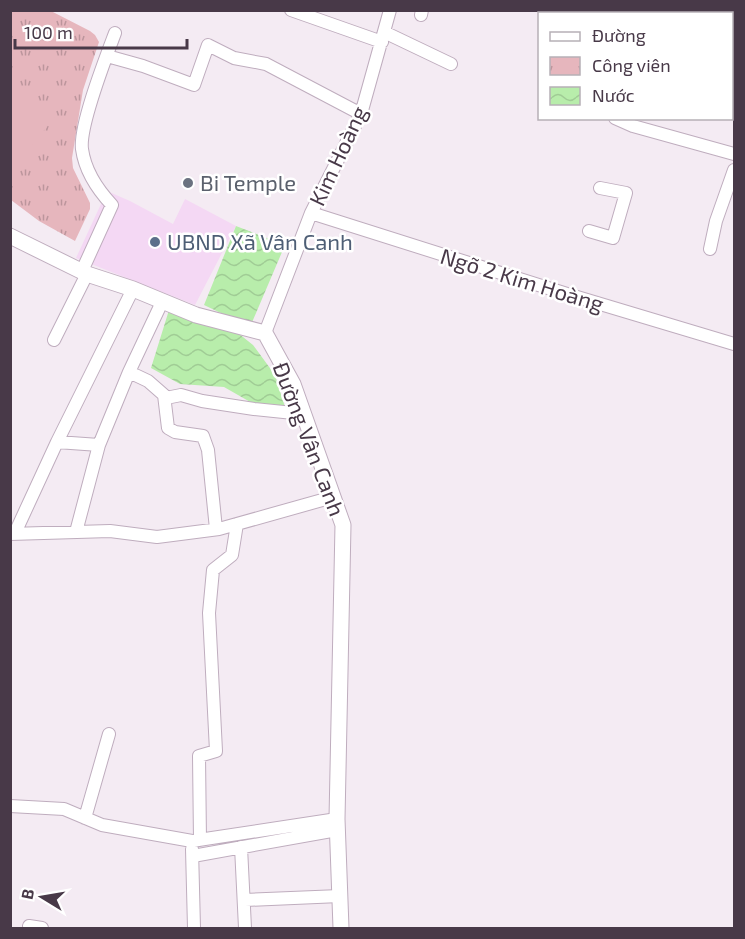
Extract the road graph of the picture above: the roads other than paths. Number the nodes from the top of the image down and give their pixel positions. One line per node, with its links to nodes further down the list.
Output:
1 (291, 10): 4 (street)
2 (390, 10): 4 (street, Kim Hoàng)
3 (115, 33): 5 (street)
4 (383, 37): 6 (street); 7 (street, Kim Hoàng)
5 (107, 56): 7 (street); 16 (street)
6 (451, 64)
7 (361, 114): 12 (street, Kim Hoàng)
8 (620, 120): 9 (street)
9 (735, 154)
10 (735, 170): 15 (street)
11 (600, 188): 13 (street)
12 (311, 213): 19 (street, Kim Hoàng); 21 (street, Ngõ 2 Kim Hoàng)
13 (589, 231)
14 (10, 236): 16 (street, Đường Vân Canh)
15 (710, 249)
16 (85, 272): 17 (street, Đường Vân Canh); 20 (street)
17 (133, 289): 18 (street, Đường Vân Canh); 25 (street)
18 (162, 302): 19 (street, Đường Vân Canh); 22 (street)
19 (265, 333): 24 (street, Đường Vân Canh)
20 (54, 340)
21 (735, 344)
22 (129, 372): 23 (street); 26 (street)
23 (166, 398): 24 (street); 29 (street)
24 (303, 414): 27 (street, Đường Vân Canh)
25 (57, 442): 26 (street); 31 (street)
26 (99, 445): 30 (street)
27 (333, 497): 28 (street); 35 (street, Đường Vân Canh)
28 (237, 524): 29 (street); 36 (street)
29 (216, 529): 30 (street)
30 (76, 532): 31 (street)
31 (13, 533)
32 (109, 734): 34 (street)
33 (10, 806): 34 (street)
34 (85, 818): 36 (street)
35 (337, 824): 36 (street); 37 (street); 39 (street, Đường Vân Canh)
36 (196, 840): 38 (street)
37 (241, 847): 38 (street); 40 (street)
38 (193, 856): 43 (street)
39 (340, 896): 40 (street); 45 (street, Đường Vân Canh)
40 (245, 900): 44 (street)
41 (29, 926): 42 (street)
42 (42, 928)
43 (194, 928)
44 (245, 928)
45 (341, 928)

